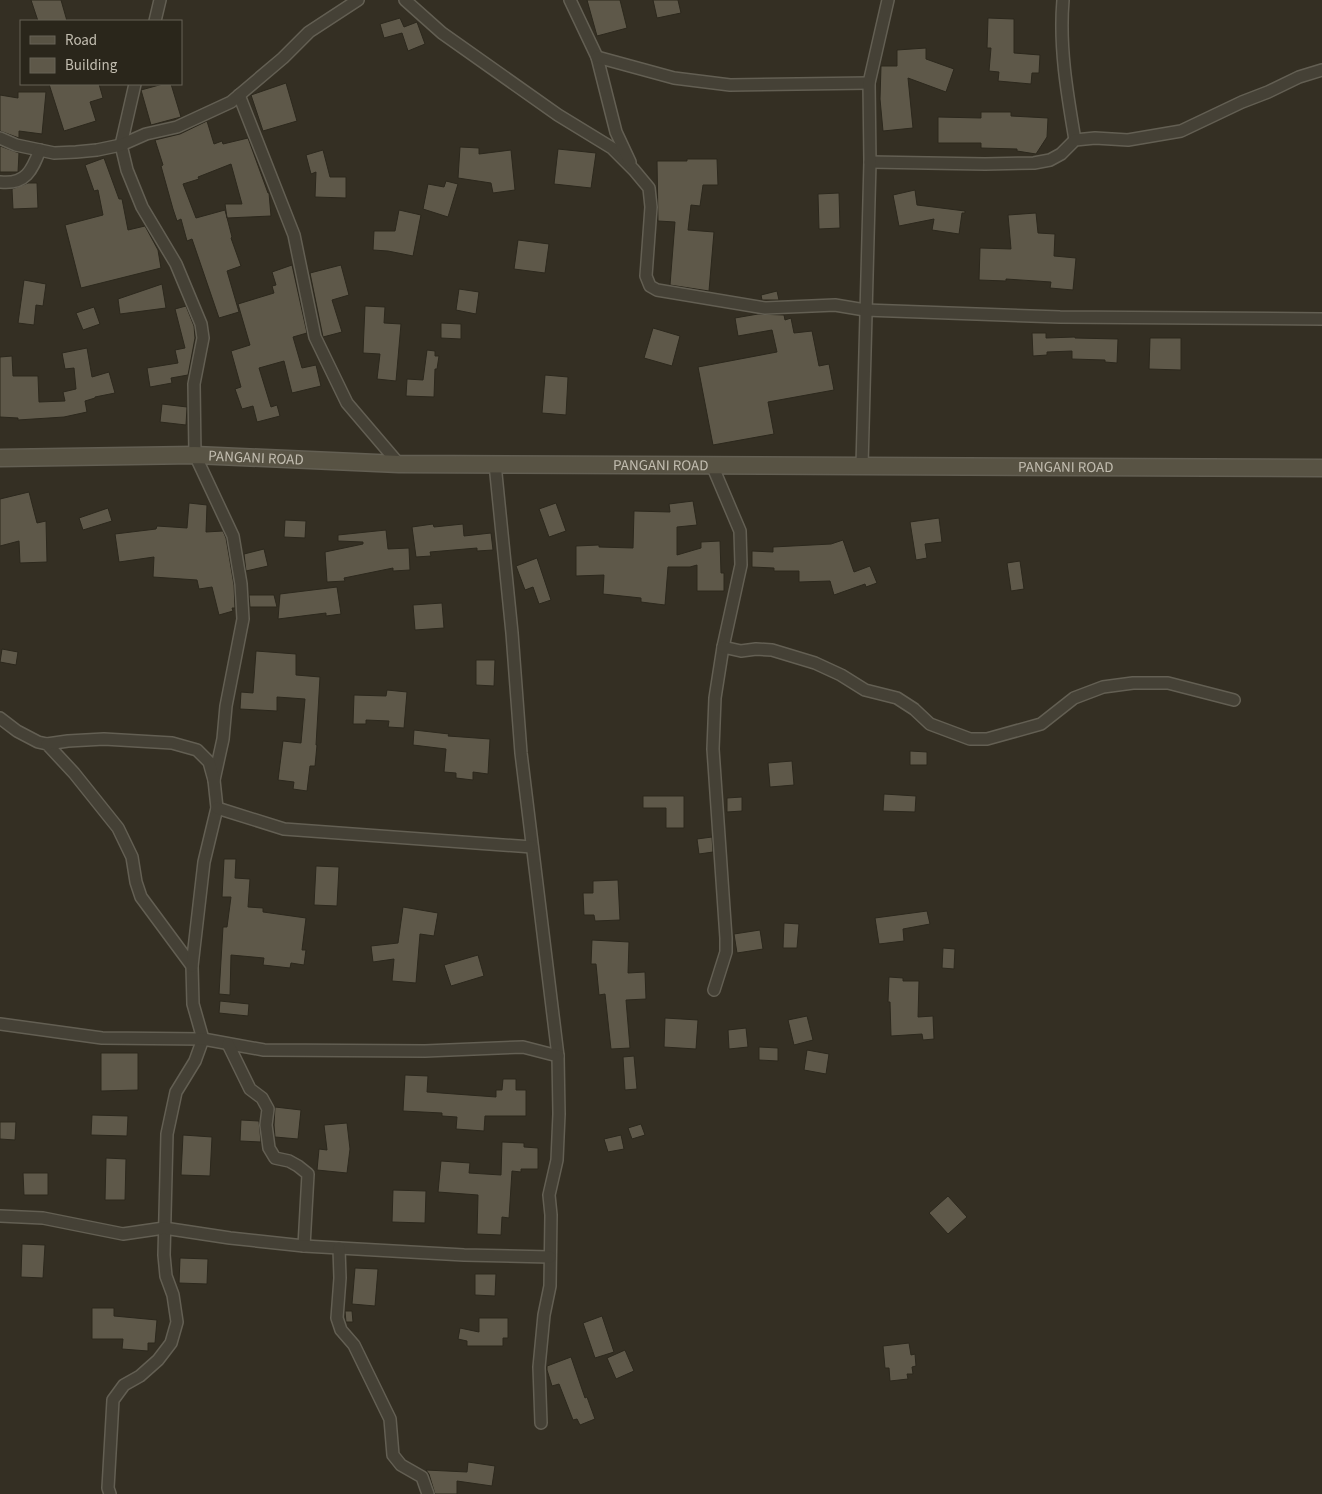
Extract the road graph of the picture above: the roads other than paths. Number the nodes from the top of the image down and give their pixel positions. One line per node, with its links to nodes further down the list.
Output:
1 (160, 0): 7 (street)
2 (358, 0): 12 (street)
3 (405, 0): 18 (street)
4 (570, 0): 8 (street)
5 (888, 0): 10 (street)
6 (1063, 0): 14 (street)
7 (155, 20)
8 (597, 57): 10 (street); 18 (street)
9 (1322, 70): 14 (street)
10 (869, 83): 17 (street)
11 (135, 85): 15 (street)
12 (239, 95): 15 (street); 24 (street)
13 (0, 138): 16 (street)
14 (1075, 140): 17 (street)
15 (121, 144): 16 (street); 22 (street)
16 (40, 150): 19 (street)
17 (870, 162): 20 (street)
18 (634, 170): 20 (street)
19 (0, 182)
20 (866, 310): 21 (street); 27 (street)
21 (1322, 319)
22 (196, 455): 23 (main road, PANGANI ROAD); 24 (main road, PANGANI ROAD); 33 (street)
23 (0, 458)
24 (399, 464): 25 (main road, PANGANI ROAD)
25 (495, 464): 26 (main road, PANGANI ROAD); 35 (street)
26 (712, 465): 27 (main road, PANGANI ROAD); 29 (street)
27 (862, 466): 28 (main road, PANGANI ROAD)
28 (1322, 468)
29 (722, 647): 30 (street); 37 (street)
30 (1234, 700)
31 (0, 718): 32 (street)
32 (47, 744): 33 (street); 36 (street)
33 (214, 780): 34 (street)
34 (217, 808): 35 (street); 36 (street)
35 (532, 847): 41 (street)
36 (192, 966): 39 (street)
37 (714, 990)
38 (0, 1024): 39 (street)
39 (203, 1039): 40 (street); 43 (street)
40 (228, 1044): 41 (street); 44 (street)
41 (558, 1056): 46 (street)
42 (0, 1216): 43 (street)
43 (164, 1228): 44 (street); 48 (street)
44 (304, 1246): 45 (street)
45 (339, 1248): 46 (street); 49 (street)
46 (550, 1257): 47 (street)
47 (541, 1423)
48 (110, 1494)
49 (428, 1494)

